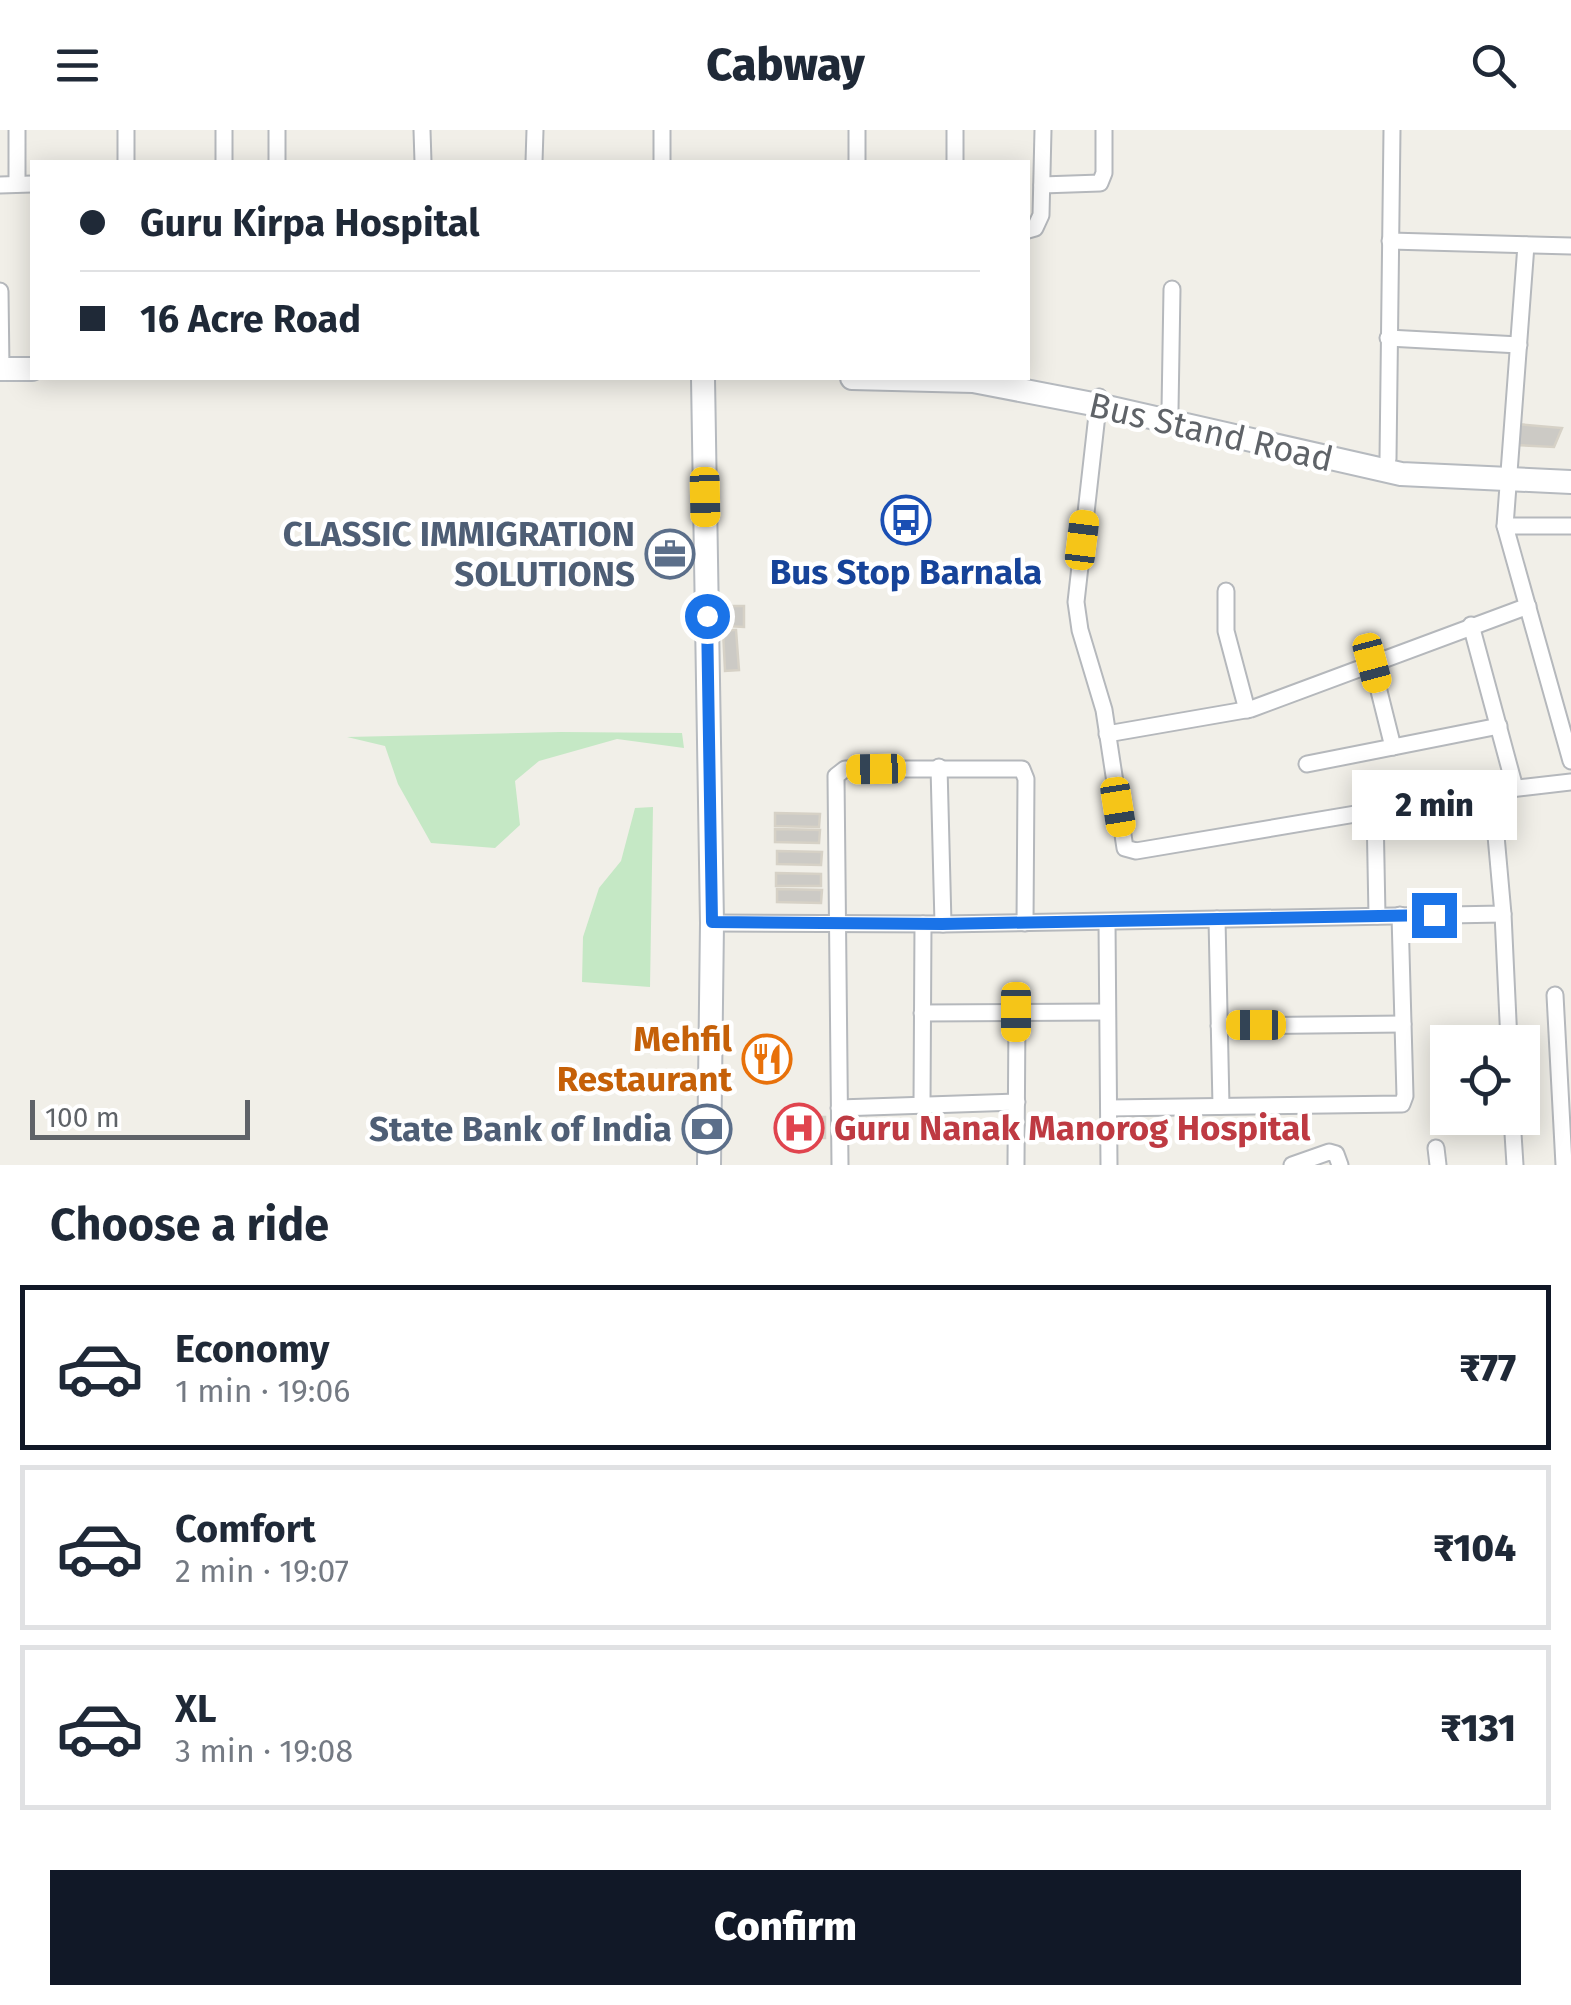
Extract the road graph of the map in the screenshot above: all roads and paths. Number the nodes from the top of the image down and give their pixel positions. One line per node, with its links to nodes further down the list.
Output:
1 (17, 130): 21 (street)
2 (126, 130): 13 (street)
3 (224, 130): 14 (street)
4 (277, 130): 15 (street)
5 (422, 130): 16 (street)
6 (535, 130): 17 (street)
7 (662, 130): 18 (street)
8 (858, 130): 19 (street)
9 (955, 130): 20 (street)
10 (1043, 130): 23 (street)
11 (1104, 130): 23 (street)
12 (1392, 130): 26 (street)
13 (126, 160)
14 (224, 160)
15 (277, 160)
16 (422, 160)
17 (534, 160)
18 (662, 160)
19 (857, 160)
20 (955, 160)
21 (25, 184): 22 (street)
22 (0, 185)
23 (1042, 185): 24 (street)
24 (1030, 229)
25 (1571, 237): 28 (street)
26 (1390, 240): 27 (street); 31 (street)
27 (1526, 245): 28 (street); 32 (street)
28 (1571, 246)
29 (1172, 289): 39 (street)
30 (0, 291): 33 (street)
31 (1388, 338): 32 (street); 40 (street)
32 (1519, 345): 42 (street)
33 (0, 369): 34 (street)
34 (30, 369)
35 (703, 380): 65 (street)
36 (960, 380): 38 (street, Bus Stand Road)
37 (1025, 380): 38 (street, Bus Stand Road)
38 (1099, 400): 39 (street, Bus Stand Road); 42 (street, Bus Stand Road); 52 (street)
39 (1170, 410): 40 (street, Bus Stand Road)
40 (1388, 459): 42 (street, Bus Stand Road)
41 (1571, 468): 42 (street, Bus Stand Road)
42 (1508, 473): 43 (street, Bus Stand Road); 44 (street)
43 (1571, 482)
44 (1505, 526): 45 (street); 47 (street)
45 (1571, 526)
46 (1226, 591): 50 (street)
47 (1528, 606): 48 (street); 54 (street)
48 (1471, 625): 49 (street); 51 (street)
49 (1372, 663): 50 (street); 53 (street)
50 (1248, 710): 52 (street)
51 (1499, 726): 53 (street); 58 (street)
52 (1106, 734): 60 (street)
53 (1393, 747): 55 (street)
54 (1571, 761)
55 (1308, 764)
56 (939, 767): 66 (street); 68 (street); 70 (street)
57 (1571, 782): 58 (street)
58 (1515, 788): 59 (street)
59 (1492, 792): 60 (street); 61 (street)
60 (1375, 810): 63 (street)
61 (1503, 914): 62 (street); 76 (street)
62 (1400, 915): 63 (street); 75 (street)
63 (1378, 916): 64 (street)
64 (1216, 919): 67 (street); 77 (street)
65 (712, 922): 66 (street); 84 (street)
66 (836, 922): 69 (street); 81 (street)
67 (1106, 922): 68 (street); 74 (street)
68 (1025, 923): 70 (street)
69 (923, 924): 70 (street); 72 (street)
70 (942, 924)
71 (1555, 994): 91 (street)
72 (922, 1012): 73 (street); 79 (street)
73 (1016, 1012): 74 (street); 78 (street)
74 (1108, 1012): 82 (street)
75 (1403, 1024): 77 (street); 80 (street)
76 (1508, 1025)
77 (1219, 1026): 80 (street)
78 (1016, 1102): 79 (street); 86 (street)
79 (922, 1105): 81 (street)
80 (1221, 1106): 82 (street)
81 (839, 1108): 85 (street)
82 (1109, 1108): 87 (street)
83 (1513, 1135): 90 (street)
84 (709, 1165)
85 (840, 1165)
86 (1016, 1165)
87 (1109, 1165)
88 (1292, 1165): 89 (street)
89 (1340, 1165)
90 (1514, 1165)
91 (1564, 1165)

